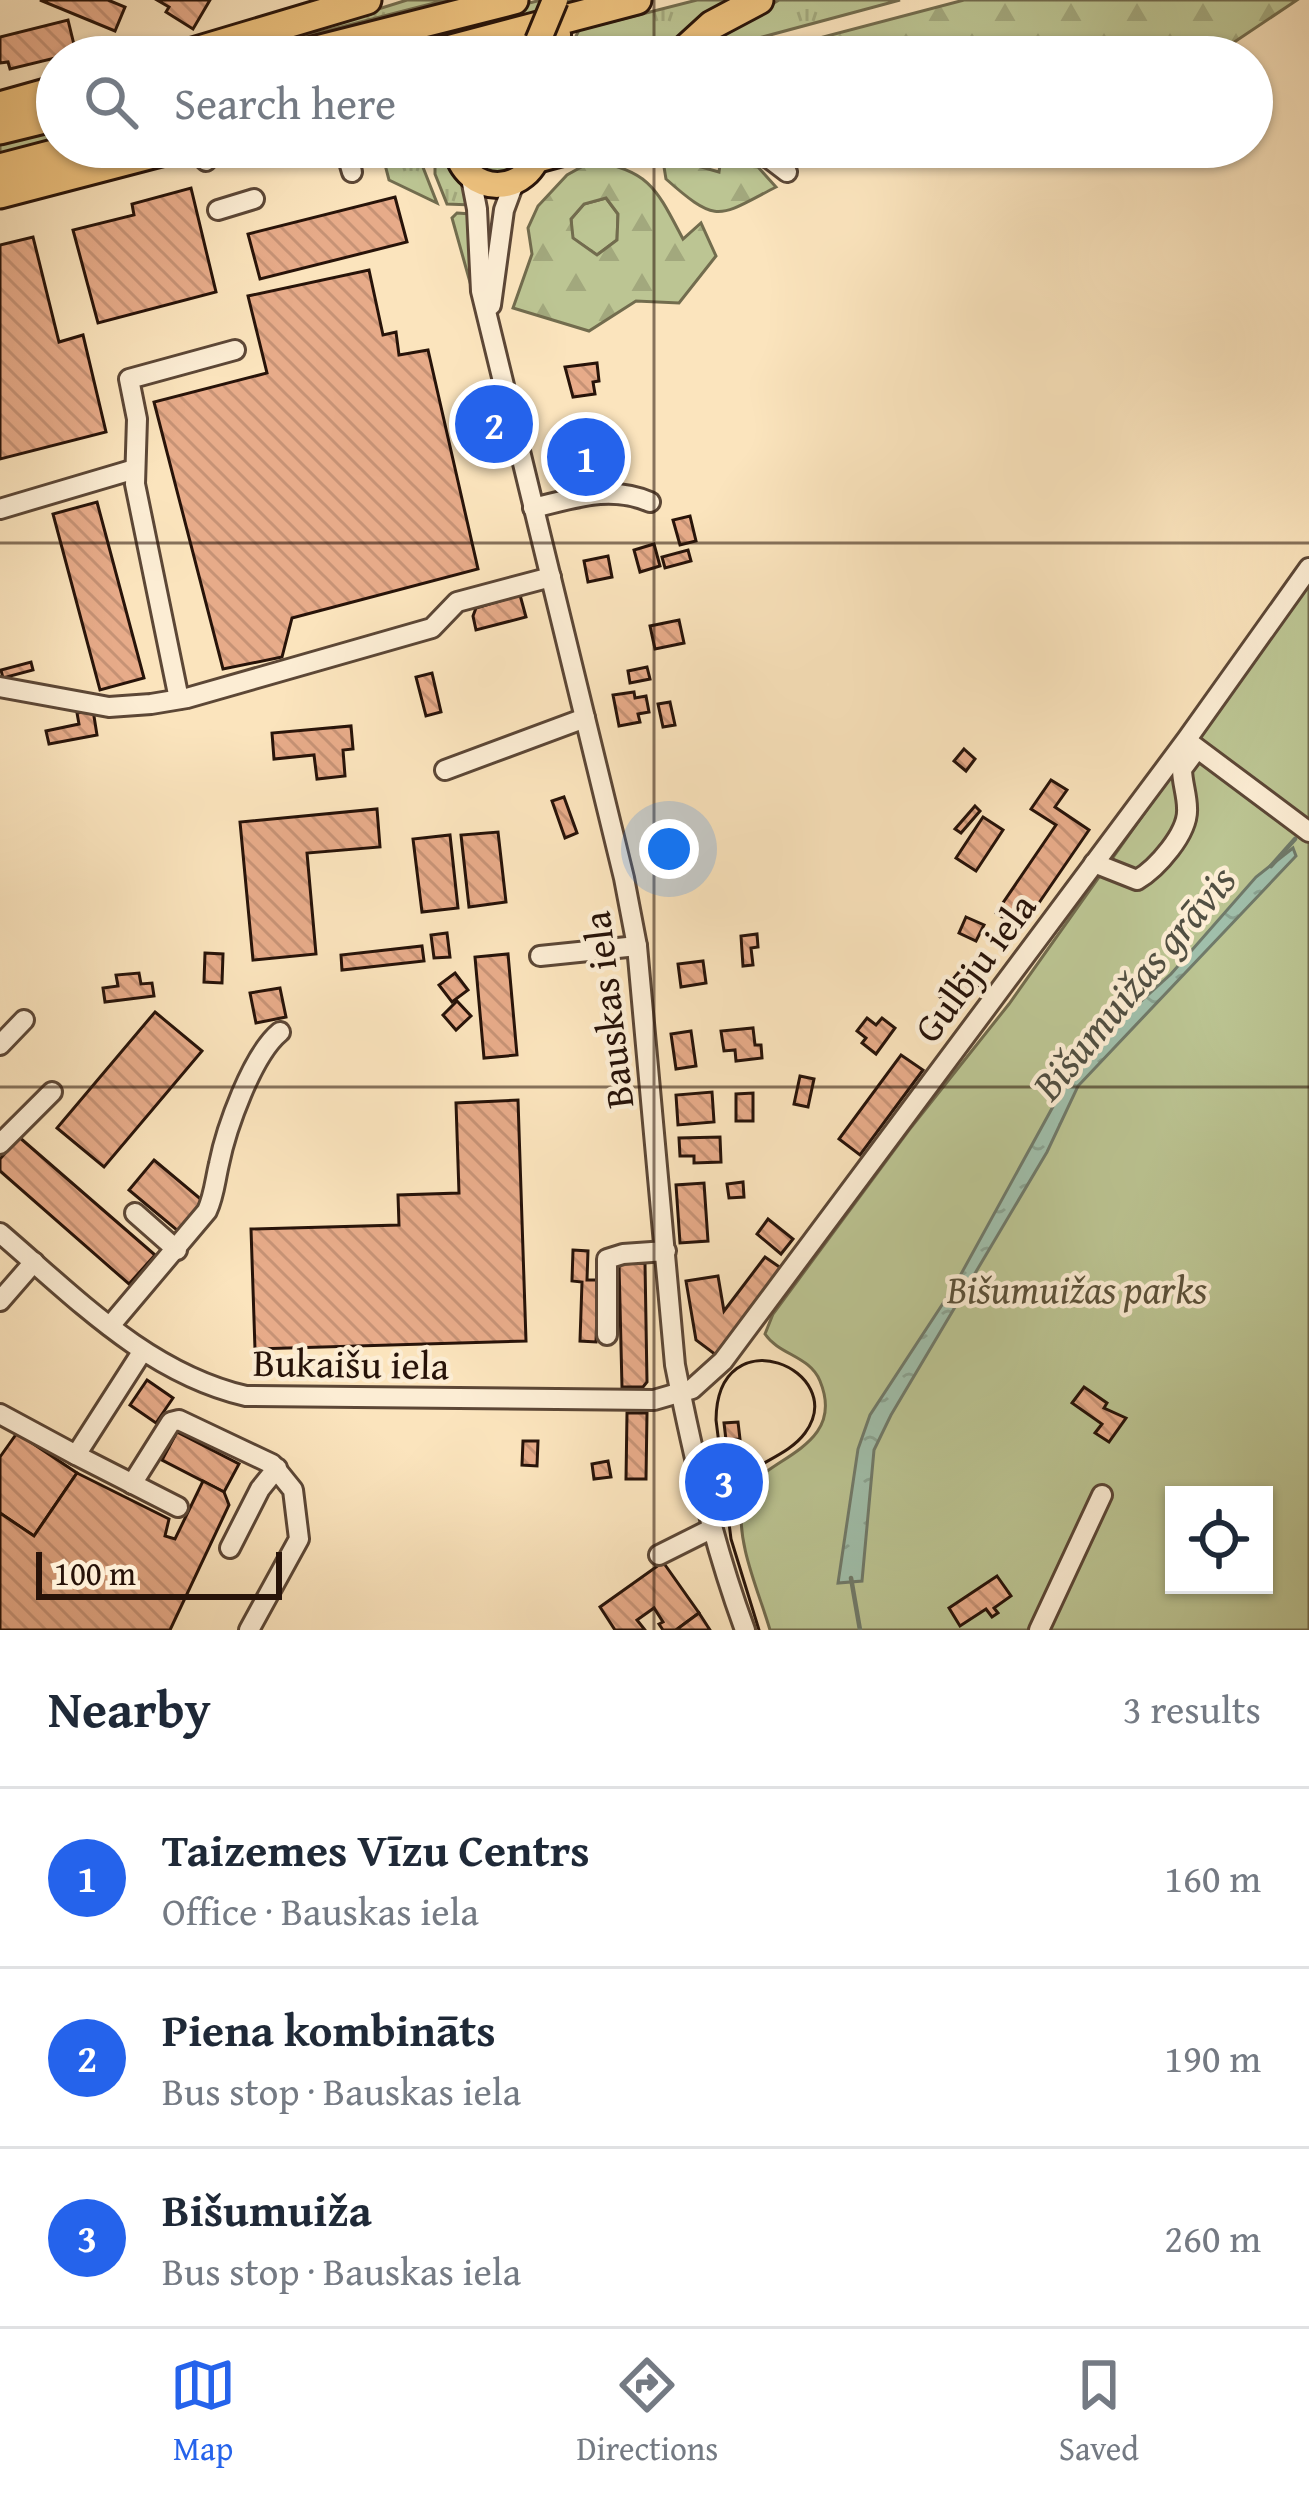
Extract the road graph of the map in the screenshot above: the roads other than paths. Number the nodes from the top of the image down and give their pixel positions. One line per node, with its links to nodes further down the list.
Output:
1 (514, 0): 8 (highway)
2 (555, 0): 10 (main road, bridge)
3 (573, 0): 11 (main road)
4 (637, 0): 9 (highway)
5 (759, 0): 12 (highway)
6 (362, 1): 7 (highway)
7 (246, 36)
8 (372, 36)
9 (501, 36)
10 (547, 36)
11 (551, 36)
12 (700, 36)
13 (36, 96): 14 (highway)
14 (0, 106)
15 (36, 121): 16 (highway)
16 (0, 130)
17 (36, 159): 18 (highway)
18 (0, 168)
19 (100, 168): 28 (highway)
20 (351, 168): 24 (street)
21 (463, 168): 26 (main road)
22 (529, 168): 27 (main road)
23 (782, 168): 25 (street)
24 (352, 172)
25 (787, 172)
26 (471, 178): 27 (main road); 31 (street, Bauskas iela)
27 (514, 183): 31 (street)
28 (0, 194)
29 (254, 199): 30 (street)
30 (218, 212)
31 (490, 316): 35 (street, Bauskas iela)
32 (235, 350): 33 (street)
33 (135, 469): 36 (street); 40 (street)
34 (650, 502): 35 (street)
35 (533, 508): 38 (street, Bauskas iela)
36 (0, 509)
37 (1309, 568): 42 (street, Gulbju iela)
38 (550, 577): 40 (street); 41 (street, Bauskas iela)
39 (0, 687): 40 (street)
40 (179, 699)
41 (585, 718): 43 (street); 46 (street, Bauskas iela)
42 (1192, 744): 44 (street); 45 (street, Gulbju iela); 45 (street)
43 (445, 770)
44 (1309, 832)
45 (1094, 863): 62 (street, Gulbju iela)
46 (637, 946): 47 (street); 56 (street, Bauskas iela)
47 (540, 956)
48 (24, 1020): 50 (street)
49 (280, 1032): 55 (street)
50 (0, 1045)
51 (52, 1092): 52 (street)
52 (0, 1144)
53 (135, 1213): 55 (street)
54 (0, 1233): 57 (street, Bukaišu iela)
55 (177, 1250): 59 (street)
56 (666, 1251): 60 (street); 62 (street, Bauskas iela)
57 (34, 1262): 58 (street); 59 (street, Bukaišu iela)
58 (0, 1301)
59 (110, 1326): 61 (street, Bukaišu iela)
60 (608, 1335)
61 (142, 1352): 62 (street, Bukaišu iela); 64 (street)
62 (681, 1394): 69 (street, Bauskas iela)
63 (0, 1414): 64 (street)
64 (76, 1455): 66 (street)
65 (277, 1468): 66 (street); 70 (street); 72 (street)
66 (132, 1484): 68 (street)
67 (1102, 1495): 74 (street)
68 (178, 1507)
69 (711, 1528): 71 (street); 73 (street, Bauskas iela)
70 (230, 1548)
71 (658, 1555)
72 (250, 1630)
73 (745, 1630)
74 (1040, 1630)

